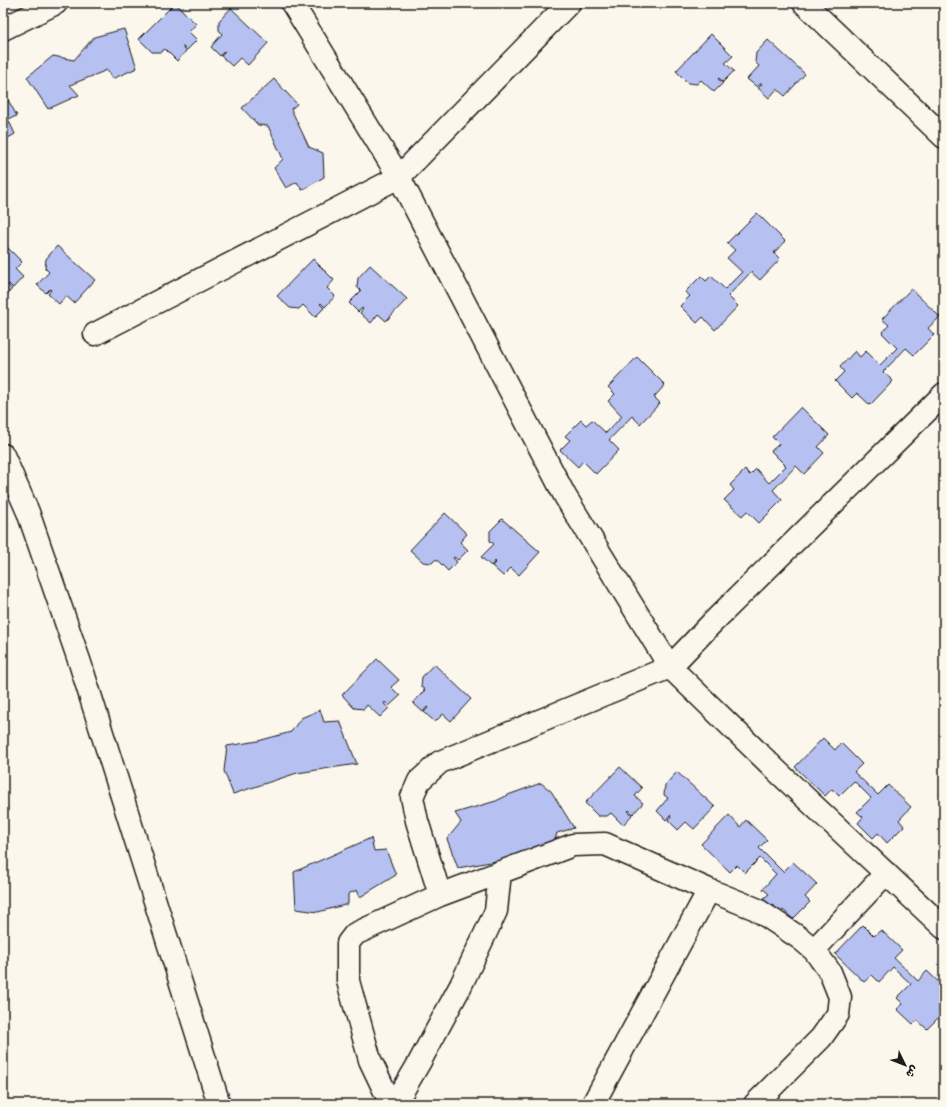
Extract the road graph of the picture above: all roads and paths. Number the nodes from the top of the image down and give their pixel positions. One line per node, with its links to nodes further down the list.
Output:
1 (56, 3): 5 (street)
2 (292, 3): 7 (street)
3 (569, 3): 7 (street)
4 (804, 3): 6 (street)
5 (3, 29)
6 (944, 137)
7 (399, 177): 8 (street); 11 (street)
8 (95, 334)
9 (944, 394): 11 (street)
10 (3, 455): 18 (street)
11 (670, 667): 13 (street); 15 (street)
12 (500, 872): 14 (street); 15 (street); 20 (street)
13 (886, 873): 16 (street); 17 (street)
14 (709, 890): 17 (street); 21 (street)
15 (440, 895): 19 (street)
16 (944, 928)
17 (814, 950): 22 (street)
18 (219, 1104)
19 (391, 1104)
20 (395, 1104)
21 (593, 1104)
22 (756, 1104)

